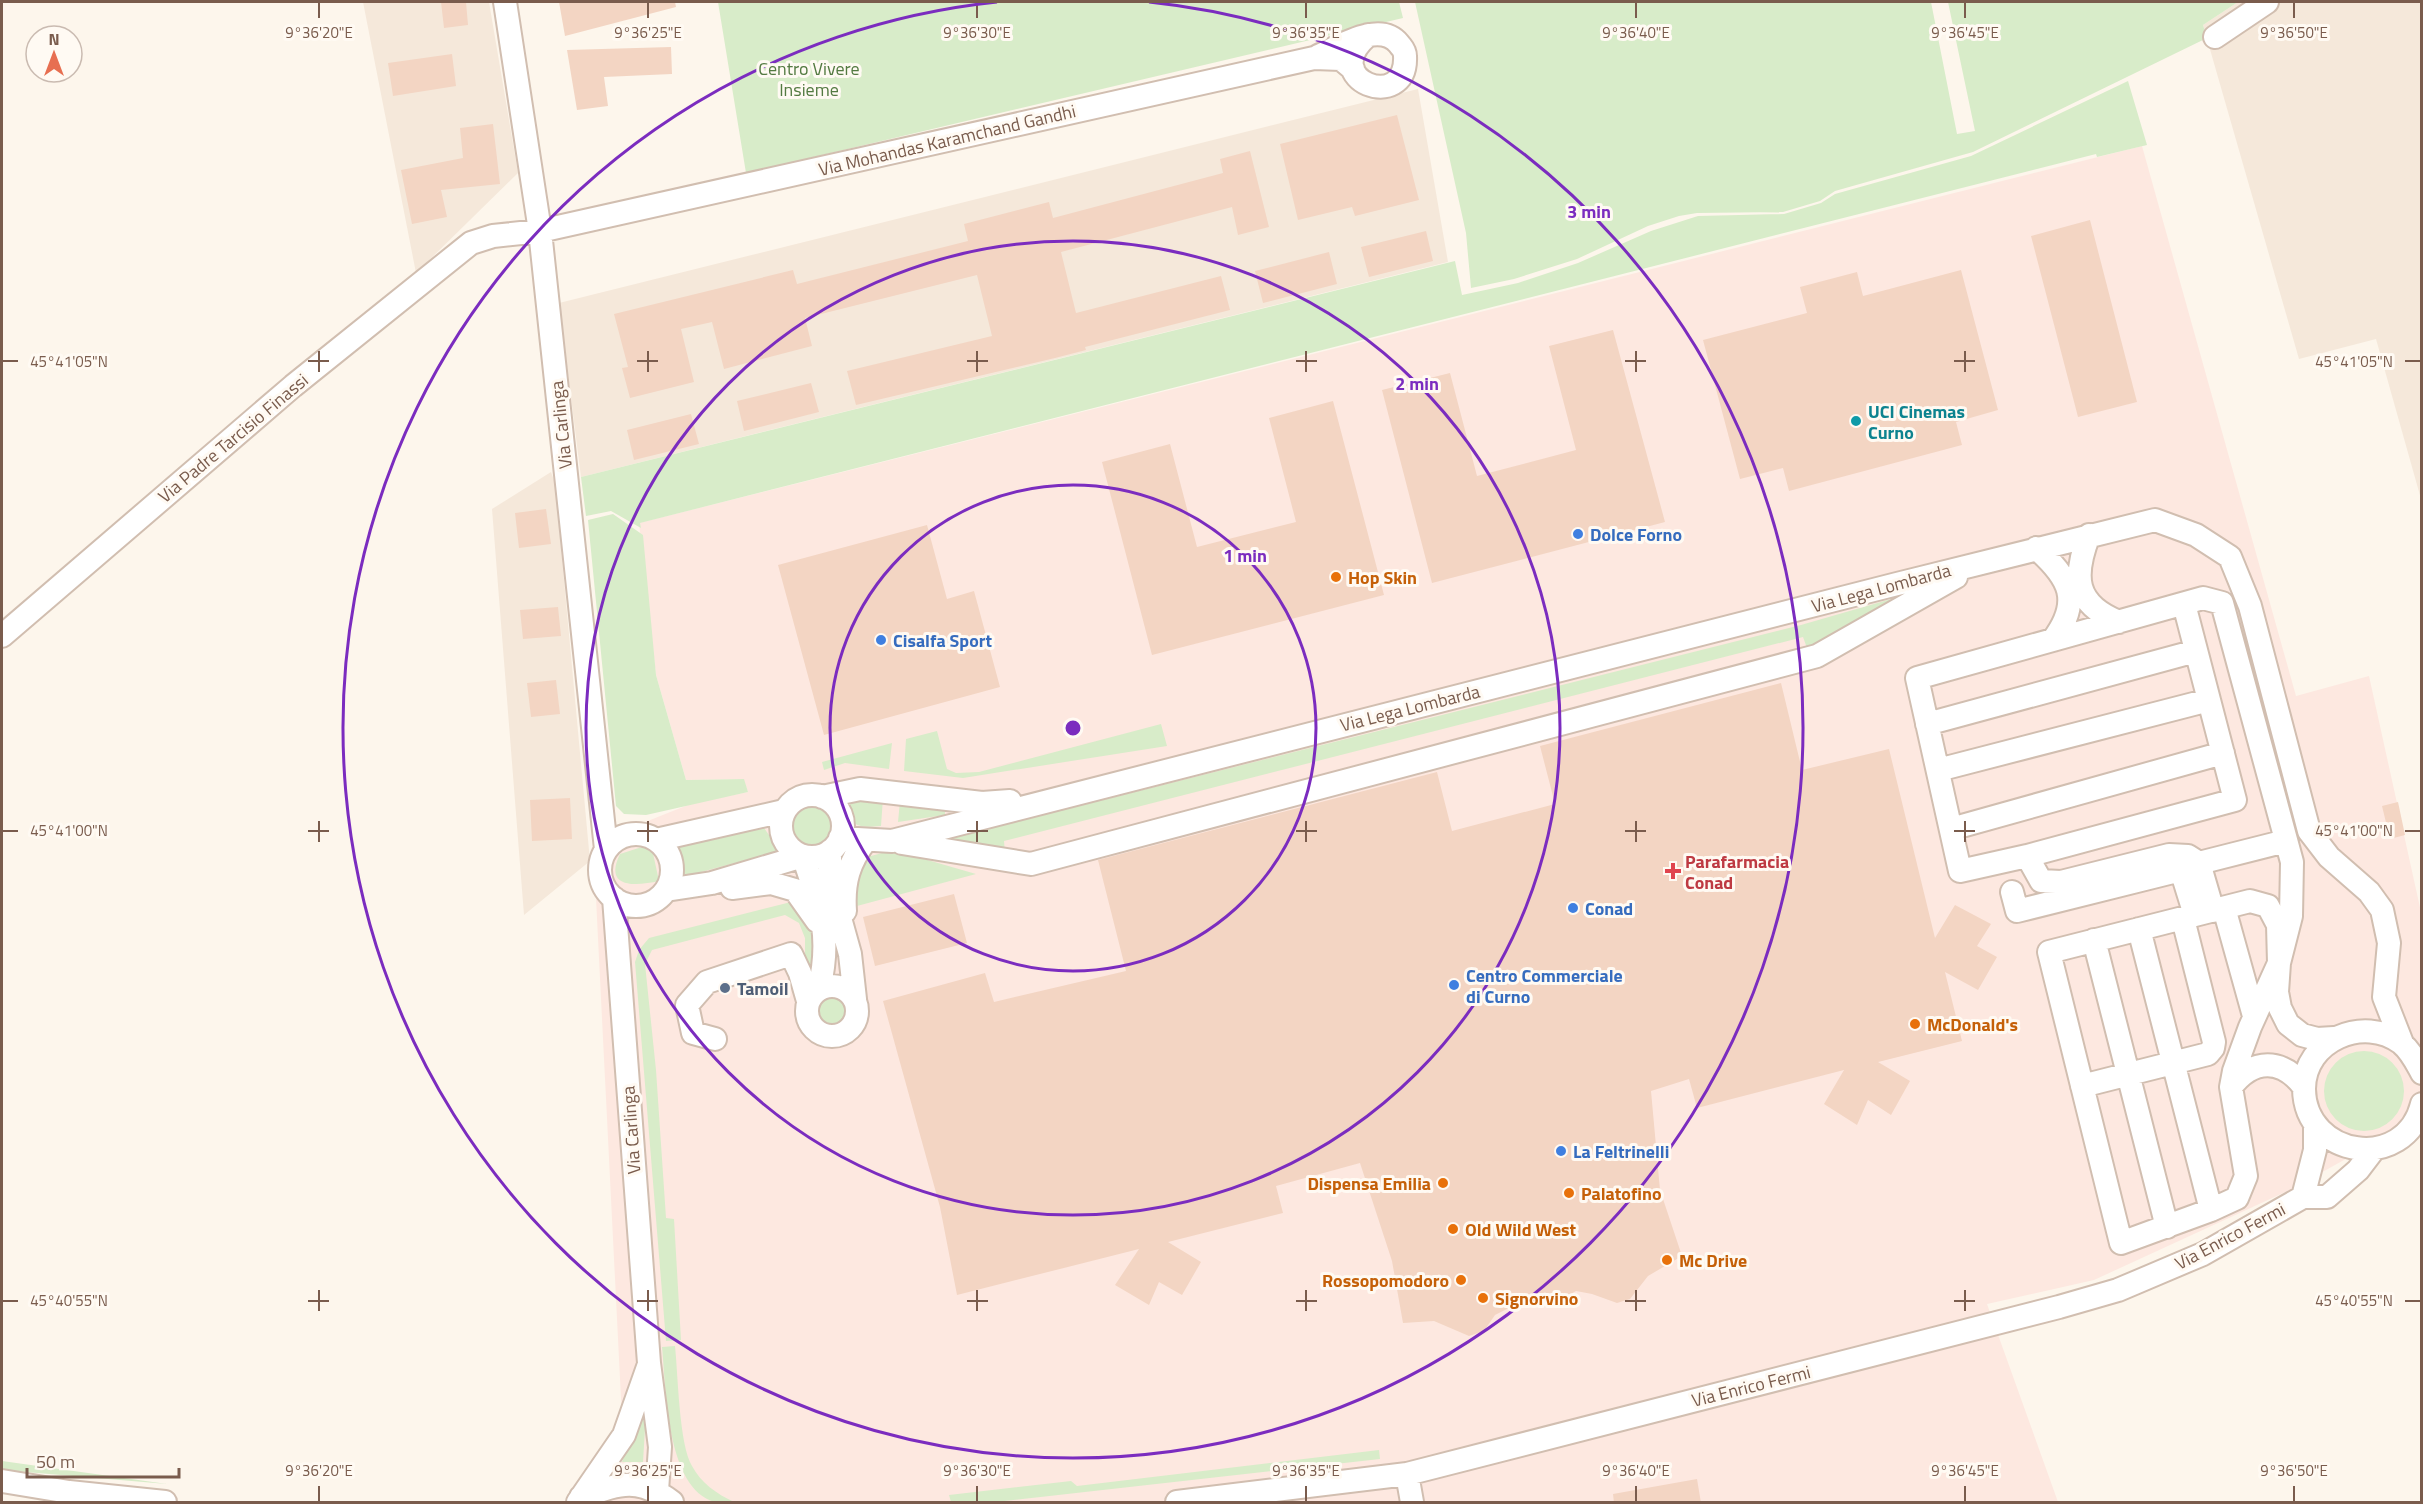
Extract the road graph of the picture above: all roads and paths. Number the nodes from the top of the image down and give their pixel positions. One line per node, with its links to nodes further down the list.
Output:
1 (506, 2): 7 (street, Via Carlinga)
2 (2267, 2): 4 (street)
3 (1368, 35): 5 (street); 6 (street); 6 (street, Via Mohandas Karamchand Gandhi)
4 (2216, 37)
5 (1314, 58): 6 (street, Via Mohandas Karamchand Gandhi); 7 (street, Via Mohandas Karamchand Gandhi)
6 (1353, 69)
7 (540, 231): 13 (street, Via Padre Tarcisio Finassi); 29 (street, Via Carlinga)
8 (2089, 535): 9 (street, Via Lega Lombarda); 12 (street); 44 (street, Via Lega Lombarda)
9 (2036, 548): 10 (street, Via Lega Lombarda); 14 (street)
10 (1982, 562): 20 (street, Via Lega Lombarda); 26 (street)
11 (2184, 604): 12 (street); 15 (street); 27 (street)
12 (2120, 622): 14 (street)
13 (2, 636)
14 (2053, 640): 17 (street)
15 (2196, 651): 16 (street); 17 (street)
16 (2209, 700): 18 (street); 19 (street)
17 (1928, 724): 19 (street)
18 (2223, 753): 23 (street); 31 (street)
19 (1938, 770): 23 (street)
20 (1059, 796): 21 (street, Via Lega Lombarda); 26 (street, Via Lega Lombarda)
21 (822, 797): 22 (street, Via Lega Lombarda); 28 (street)
22 (784, 811): 24 (street, Via Lega Lombarda); 30 (street)
23 (1951, 829): 31 (street)
24 (657, 840): 29 (street); 34 (street)
25 (866, 840): 26 (street, Via Lega Lombarda); 28 (street, Via Lega Lombarda); 41 (street)
26 (892, 841)
27 (2286, 841): 32 (street); 42 (street)
28 (835, 845): 30 (street, Via Lega Lombarda); 41 (street)
29 (606, 849): 36 (street, Via Carlinga)
30 (803, 856): 33 (street, Via Lega Lombarda); 39 (street)
31 (2028, 856): 32 (street)
32 (2199, 863): 37 (street)
33 (712, 883): 34 (street, Via Lega Lombarda); 39 (street)
34 (666, 890): 36 (street)
35 (2012, 892): 37 (street)
36 (614, 898): 63 (street, Via Carlinga)
37 (2204, 913): 38 (street); 42 (street); 46 (street); 50 (street)
38 (2139, 929): 40 (street); 50 (street)
39 (826, 938): 43 (street)
40 (2094, 940): 52 (street); 53 (street)
41 (850, 954): 45 (street)
42 (2279, 963): 46 (street); 47 (street)
43 (814, 995): 45 (street); 45 (street); 48 (street)
44 (2384, 997): 47 (street); 49 (street, Via Lega Lombarda)
45 (855, 999)
46 (2254, 1016): 54 (street)
47 (2341, 1035): 49 (street); 55 (street)
48 (715, 1039)
49 (2402, 1043): 51 (street, Via Lega Lombarda)
50 (2173, 1063): 52 (street); 61 (street)
51 (2421, 1073)
52 (2128, 1074): 53 (street); 62 (street)
53 (2082, 1086): 62 (street)
54 (2231, 1087): 55 (street); 61 (street)
55 (2304, 1087): 57 (street)
56 (2421, 1104): 58 (street)
57 (2315, 1125): 59 (street); 60 (street, Via Enrico Fermi)
58 (2415, 1129): 59 (street)
59 (2374, 1149): 60 (street, Via Enrico Fermi)
60 (2303, 1197): 64 (street, Via Enrico Fermi)
61 (2211, 1210): 62 (street)
62 (2167, 1227)
63 (649, 1363): 66 (street, Via Carlinga); 67 (street, Via Carlinga)
64 (1407, 1474): 69 (street, Via Enrico Fermi); 70 (street)
65 (2, 1481): 68 (street)
66 (665, 1497): 67 (street, Via Carlinga)
67 (576, 1500)
68 (165, 1503)
69 (1177, 1503)
70 (1412, 1503)

